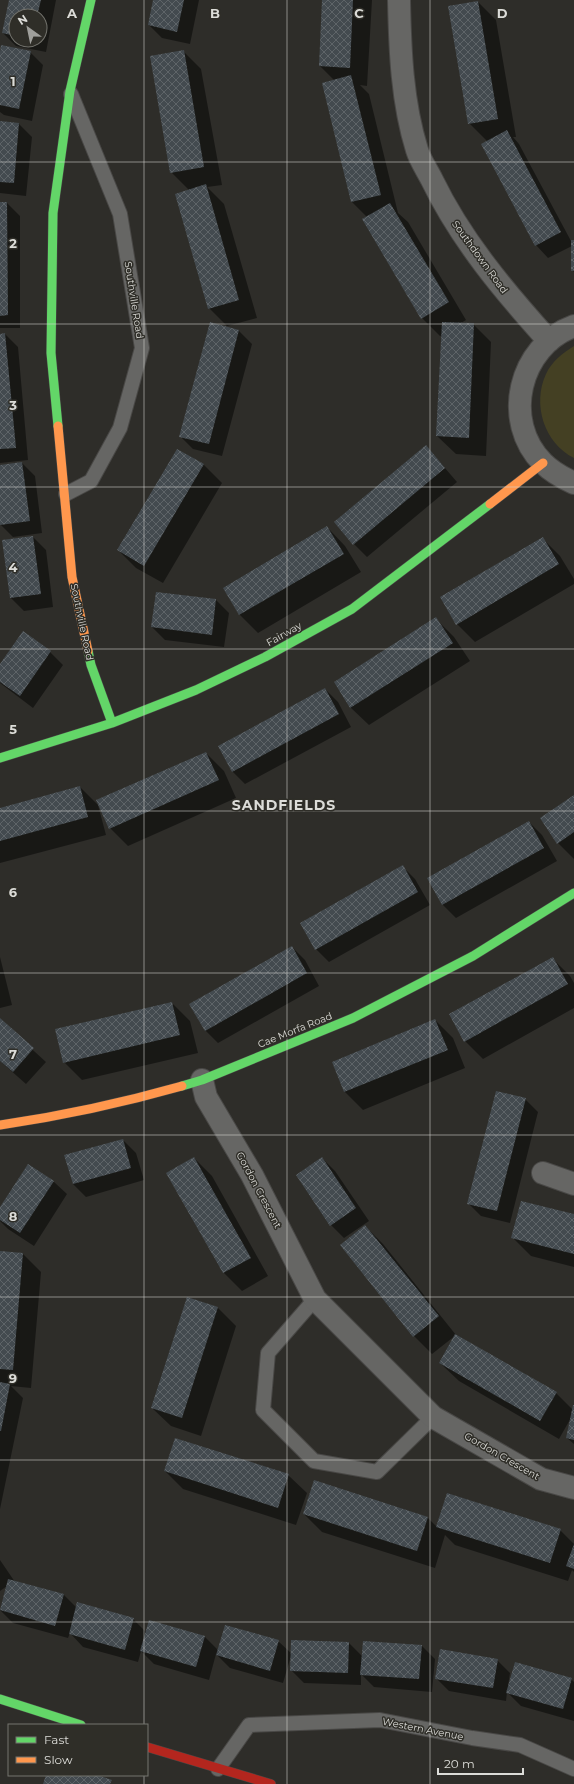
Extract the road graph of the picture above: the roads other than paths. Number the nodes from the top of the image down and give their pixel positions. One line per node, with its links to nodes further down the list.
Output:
1 (90, 0): 3 (street, Southville Road)
2 (399, 0): 5 (street, Southdown Road)
3 (70, 91): 8 (street, Southville Road); 8 (lane, Southville Road)
4 (574, 326): 5 (street)
5 (549, 341): 6 (street)
6 (543, 463): 7 (street); 9 (street, Fairway)
7 (574, 483)
8 (66, 494): 9 (street, Southville Road)
9 (112, 723): 10 (street, Fairway)
10 (0, 758)
11 (574, 893): 12 (street, Cae Morfa Road)
12 (202, 1080): 13 (street, Cae Morfa Road); 16 (street, Gordon Crescent)
13 (0, 1125)
14 (543, 1173): 15 (street)
15 (574, 1184)
16 (316, 1299): 17 (street, Gordon Crescent); 17 (lane)
17 (433, 1417): 18 (street, Gordon Crescent)
18 (574, 1488)
19 (0, 1699): 20 (street)
20 (78, 1724)
21 (148, 1746): 22 (street)
22 (218, 1769): 23 (lane, Western Avenue); 24 (street)
23 (574, 1769)
24 (271, 1784)

